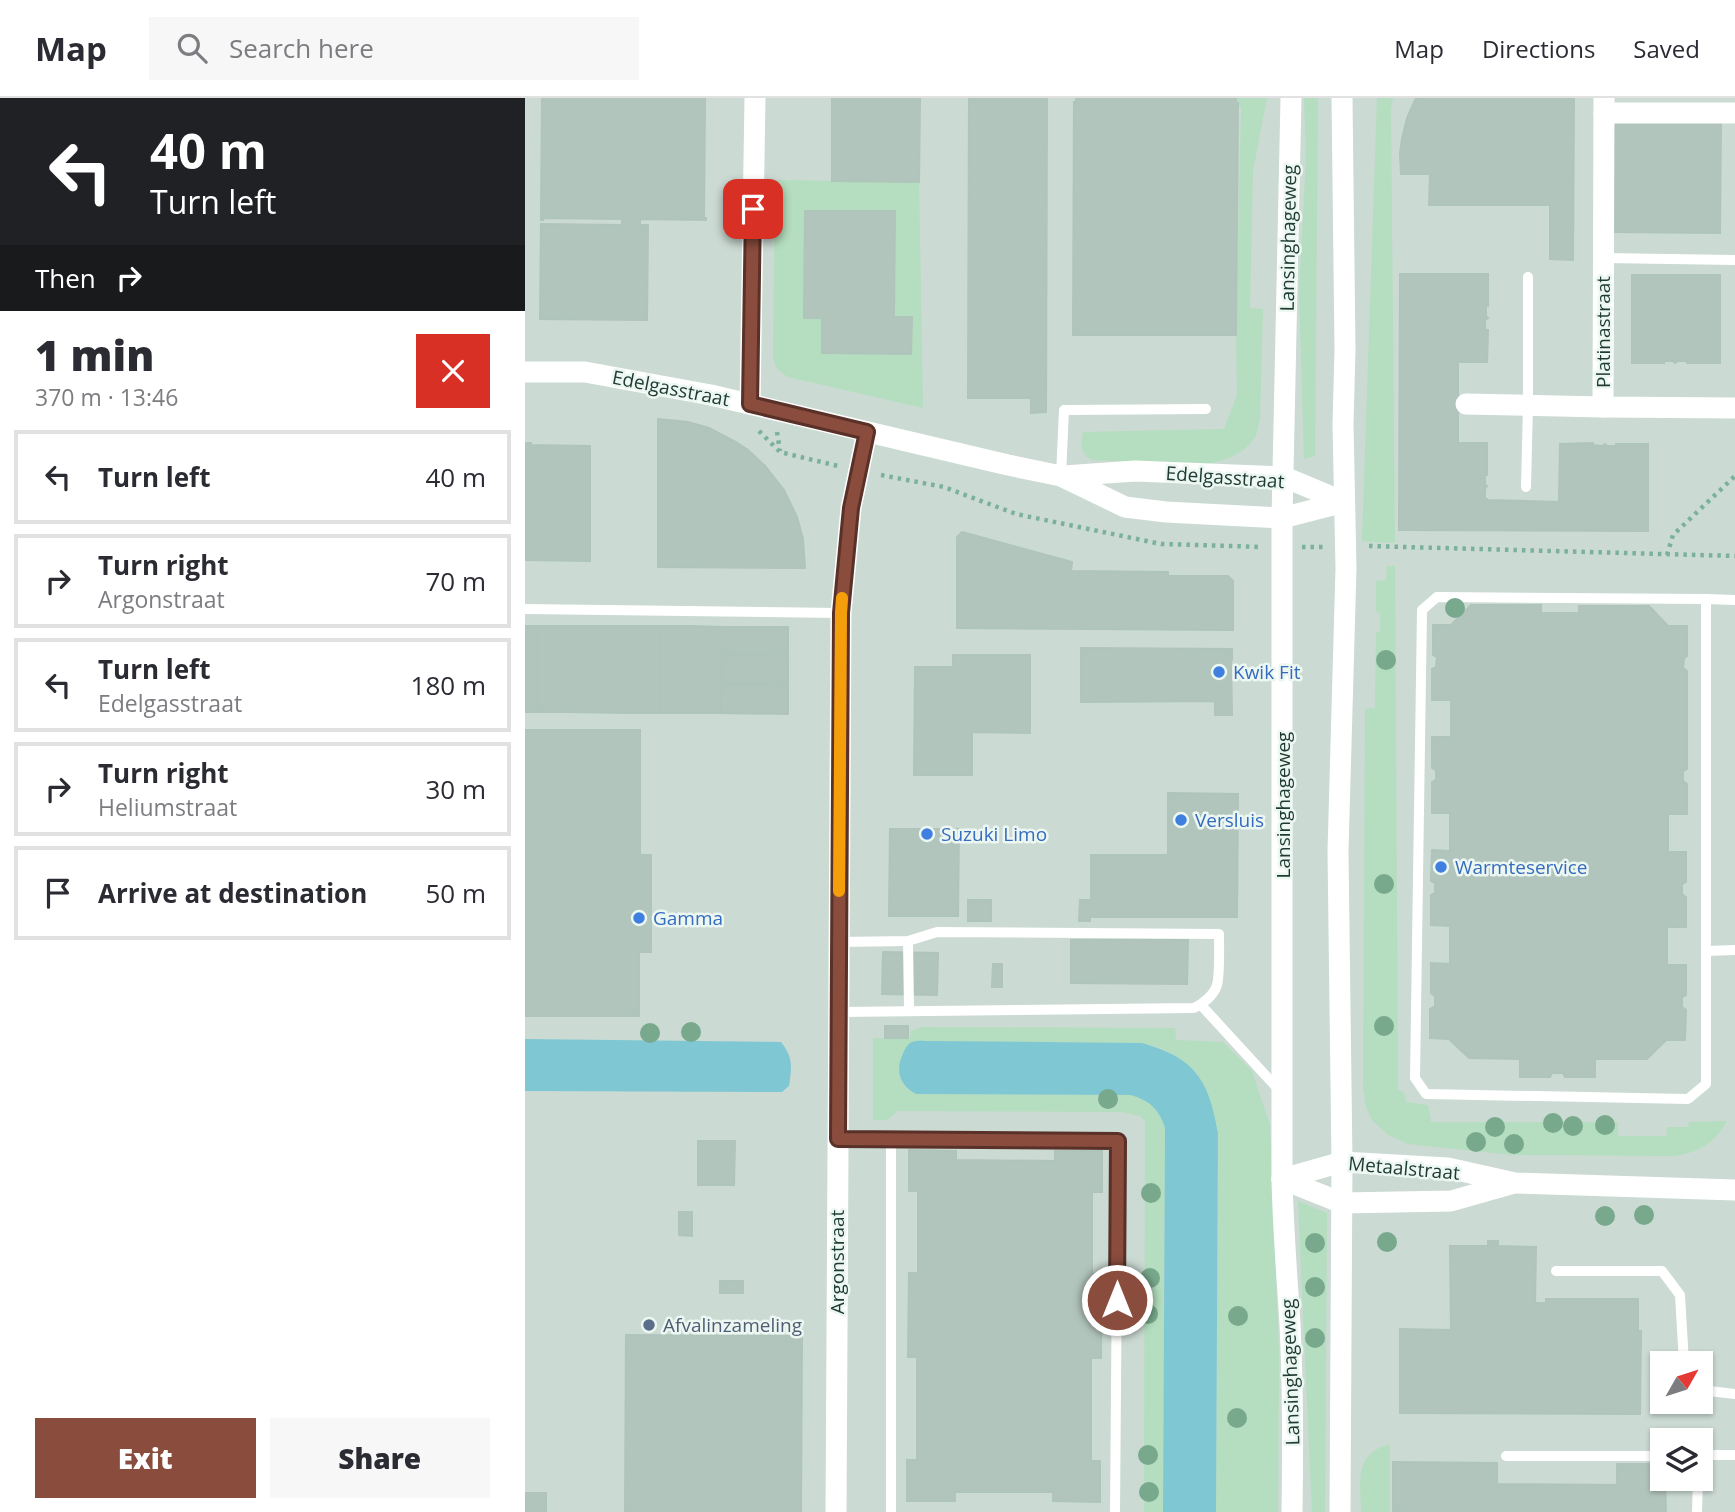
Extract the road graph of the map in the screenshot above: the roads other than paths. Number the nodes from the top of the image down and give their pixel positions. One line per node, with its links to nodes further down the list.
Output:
1 (755, 98): 10 (street)
2 (1291, 98): 18 (street, Lansinghageweg)
3 (1342, 98): 20 (street)
4 (1604, 106): 5 (street, Platinastraat); 6 (street, Platinastraat)
5 (1735, 113)
6 (1604, 258): 7 (lane, Platinastraat); 13 (street, Platinastraat)
7 (1735, 260)
8 (1528, 277): 12 (lane)
9 (525, 372): 10 (street, Edelgasstraat)
10 (750, 404): 16 (street, Edelgasstraat)
11 (1466, 404): 12 (street, Platinastraat)
12 (1528, 405): 13 (street, Platinastraat); 19 (lane)
13 (1603, 407): 14 (street, Platinastraat)
14 (1735, 408)
15 (1206, 409): 17 (lane)
16 (867, 432): 17 (street, Edelgasstraat); 25 (street, Argonstraat)
17 (1061, 476): 18 (street, Edelgasstraat); 21 (street, Edelgasstraat)
18 (1284, 477): 20 (street, Edelgasstraat); 21 (street, Lansinghageweg)
19 (1526, 487)
20 (1344, 502): 21 (street, Edelgasstraat); 36 (street)
21 (1282, 518): 33 (street, Lansinghageweg)
22 (1706, 599): 23 (lane); 29 (lane); 29 (lane)
23 (1735, 600)
24 (525, 609): 25 (lane)
25 (841, 613): 27 (street, Argonstraat)
26 (908, 941): 27 (lane); 30 (lane); 31 (lane)
27 (839, 942): 32 (street, Argonstraat)
28 (1735, 950): 29 (lane)
29 (1707, 951)
30 (1202, 1005): 31 (lane); 33 (lane)
31 (909, 1010): 32 (lane)
32 (840, 1012): 34 (street, Argonstraat)
33 (1282, 1093): 37 (street, Lansinghageweg)
34 (838, 1132): 35 (lane); 50 (street, Argonstraat)
35 (891, 1139): 51 (lane); 52 (lane)
36 (1342, 1162): 37 (street, Metaalstraat); 38 (street, Metaalstraat); 40 (street)
37 (1282, 1180): 40 (street, Metaalstraat); 53 (street, Lansinghageweg)
38 (1515, 1183): 39 (street, Metaalstraat); 40 (street, Metaalstraat)
39 (1735, 1190)
40 (1342, 1203): 54 (street)
41 (1556, 1271): 42 (lane)
42 (1683, 1351)
43 (1713, 1391): 44 (lane)
44 (1735, 1394)
45 (1650, 1455): 48 (lane)
46 (1713, 1455): 47 (lane)
47 (1735, 1455)
48 (1506, 1456)
49 (1698, 1491): 55 (lane)
50 (836, 1512)
51 (891, 1512)
52 (1115, 1512)
53 (1293, 1512)
54 (1340, 1512)
55 (1697, 1512)

